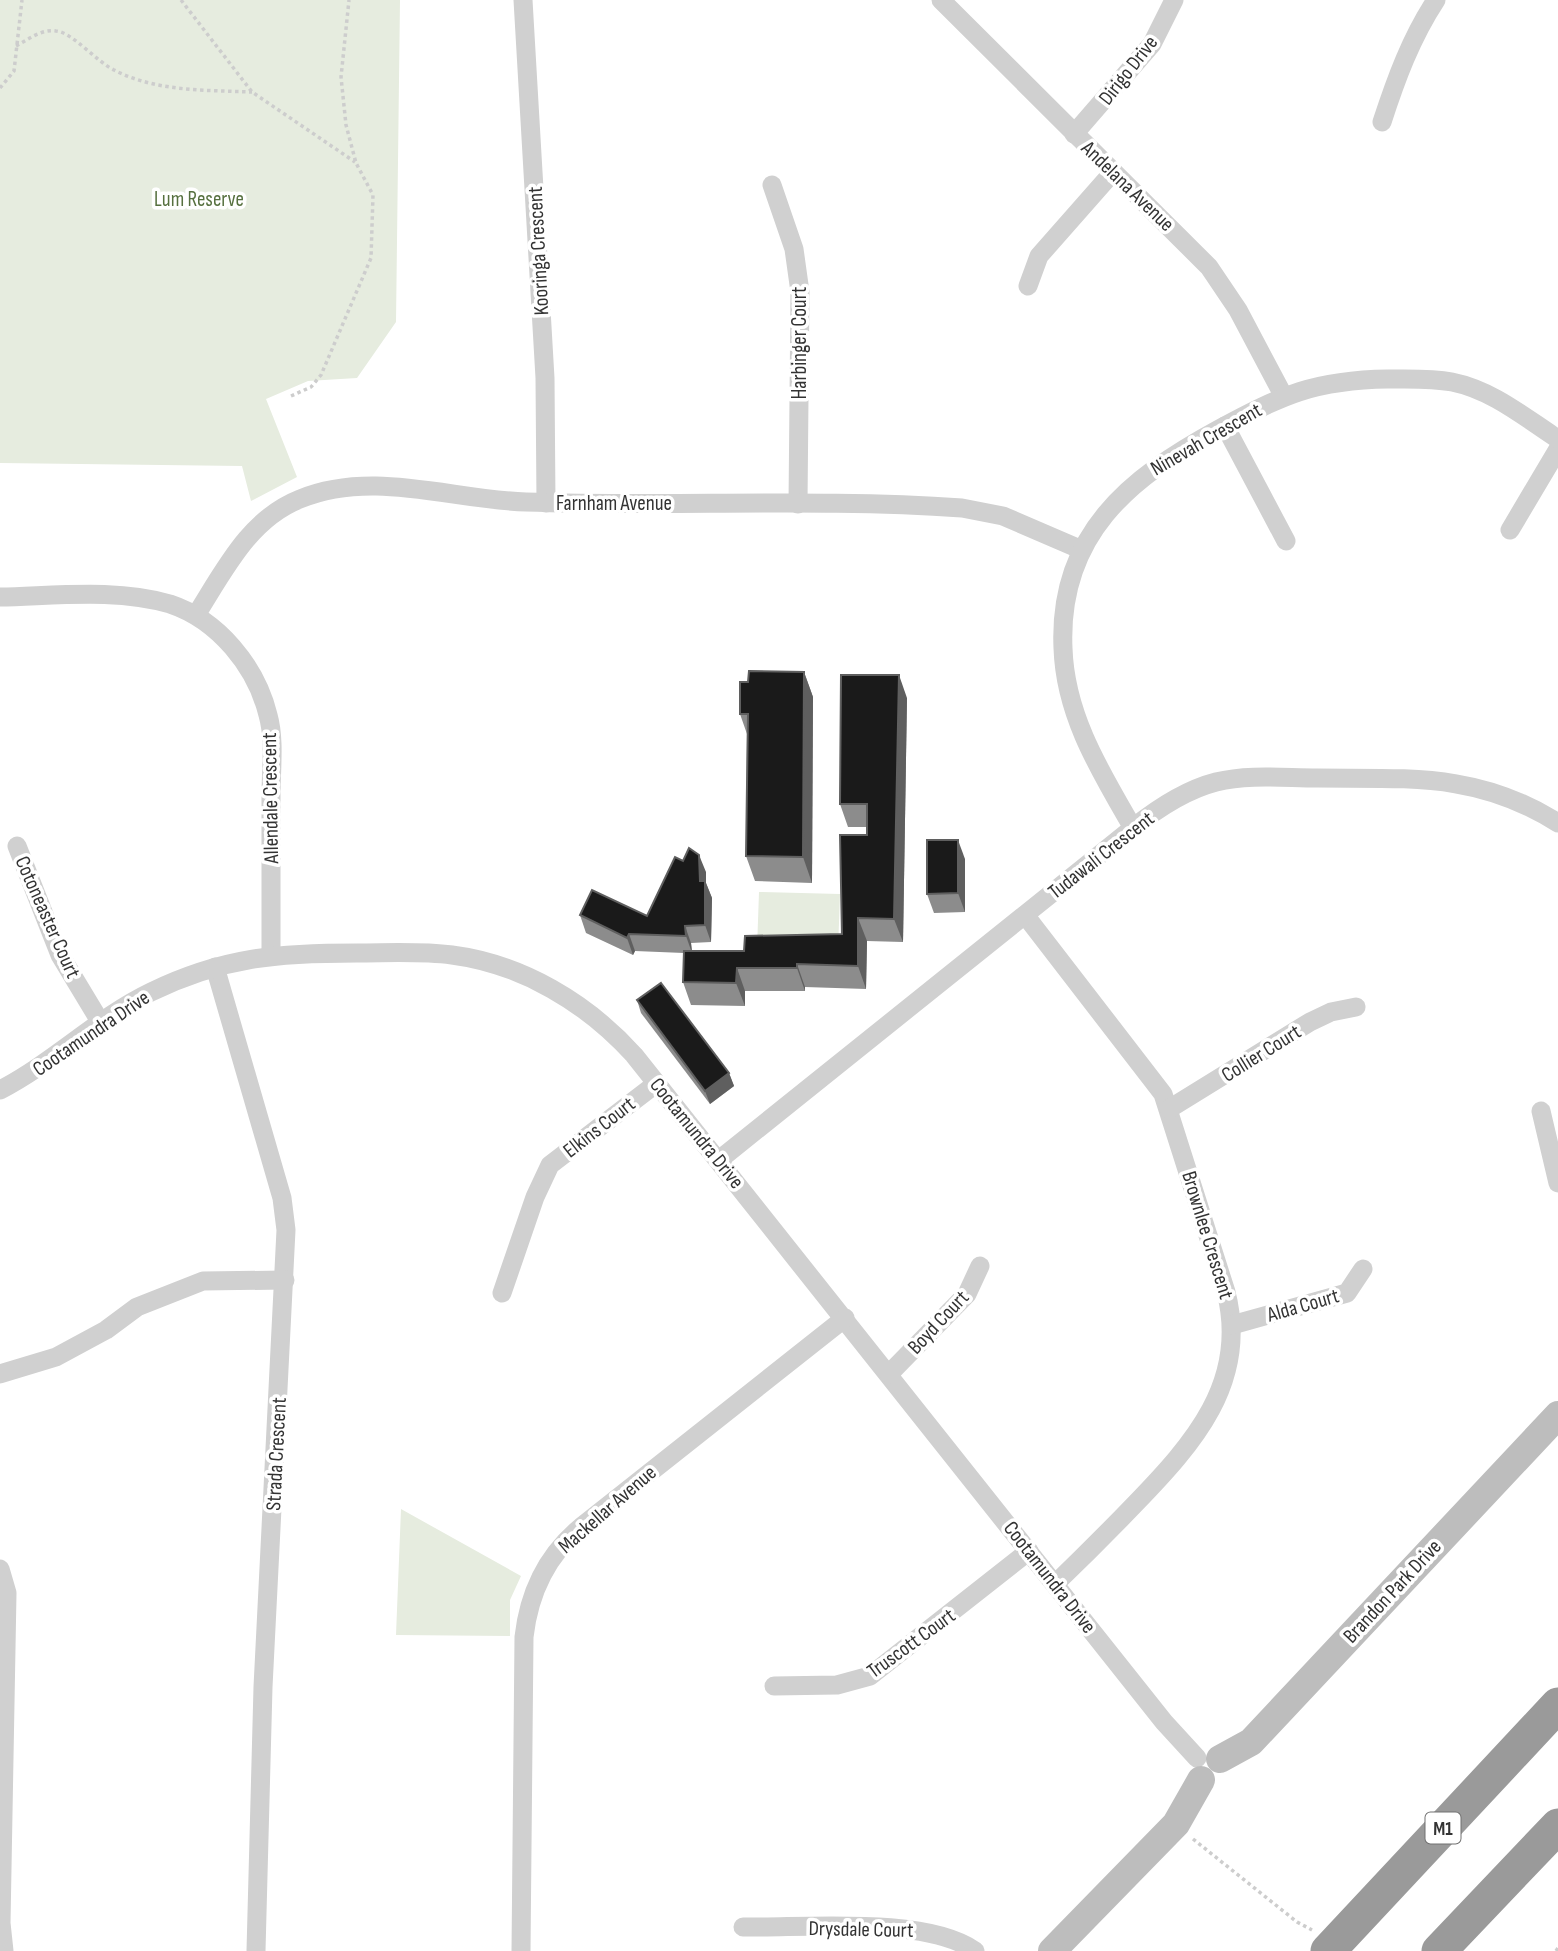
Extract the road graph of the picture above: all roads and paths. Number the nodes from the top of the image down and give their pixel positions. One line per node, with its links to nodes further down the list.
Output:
1 (22, 0): 8 (path)
2 (181, 0): 10 (path)
3 (349, 0): 13 (path)
4 (523, 0): 22 (street, Kooringa Crescent)
5 (941, 0): 12 (street, Andelana Avenue)
6 (1174, 0): 12 (street, Dirigo Drive)
7 (1436, 0): 11 (street)
8 (16, 46): 9 (path); 10 (path)
9 (0, 88)
10 (252, 92): 13 (path)
11 (1382, 122)
12 (1074, 134): 14 (street, Andelana Avenue)
13 (356, 163): 17 (path)
14 (1113, 172): 16 (street); 18 (street, Andelana Avenue)
15 (772, 185): 23 (street, Harbinger Court)
16 (1028, 286)
17 (291, 396)
18 (1283, 396): 19 (street, Ninevah Crescent); 20 (street, Ninevah Crescent)
19 (1225, 426): 25 (street); 26 (street, Ninevah Crescent)
20 (1558, 439)
21 (1558, 450): 24 (street)
22 (546, 503): 23 (street, Farnham Avenue); 28 (street, Farnham Avenue)
23 (798, 504): 26 (street, Farnham Avenue)
24 (1510, 530)
25 (1286, 541)
26 (1082, 550): 30 (street, Ninevah Crescent)
27 (0, 597): 28 (street, Allendale Crescent)
28 (196, 615): 33 (street, Allendale Crescent)
29 (1558, 823): 30 (street, Tudawali Crescent)
30 (1133, 828): 32 (street, Tudawali Crescent)
31 (17, 846): 36 (street, Cotoneaster Court)
32 (1025, 915): 39 (street, Brownlee Crescent); 41 (street, Tudawali Crescent)
33 (271, 954): 34 (street, Cootamundra Drive); 37 (street, Cootamundra Drive)
34 (215, 967): 36 (street, Cootamundra Drive); 45 (street, Strada Crescent)
35 (1356, 1007): 39 (street, Collier Court)
36 (101, 1023): 38 (street, Cootamundra Drive)
37 (657, 1083): 41 (street, Cootamundra Drive); 46 (street, Elkins Court)
38 (0, 1090)
39 (1170, 1109): 48 (street, Brownlee Crescent)
40 (1541, 1111): 42 (street)
41 (719, 1160): 47 (street, Cootamundra Drive)
42 (1558, 1183)
43 (979, 1266): 50 (street, Boyd Court)
44 (1363, 1269): 48 (street, Alda Court)
45 (285, 1280): 49 (street); 64 (street, Strada Crescent)
46 (502, 1293)
47 (845, 1318): 50 (street, Cootamundra Drive); 65 (street, Mackellar Avenue)
48 (1232, 1325): 54 (street, Brownlee Crescent)
49 (0, 1374)
50 (890, 1374): 52 (street, Cootamundra Drive)
51 (1558, 1415): 57 (street, Brandon Park Drive)
52 (1029, 1551): 54 (street, Cootamundra Drive); 55 (street, Truscott Court)
53 (0, 1569): 60 (street)
54 (1055, 1584): 57 (street, Cootamundra Drive)
55 (774, 1686)
56 (1558, 1705): 62 (highway, M1)
57 (1206, 1765): 67 (street)
58 (1558, 1826): 68 (highway)
59 (1202, 1848): 62 (path)
60 (1, 1923): 63 (street)
61 (743, 1927): 66 (street, Drysdale Court)
62 (1323, 1942)
63 (4, 1951)
64 (256, 1951)
65 (521, 1951)
66 (975, 1951)
67 (1052, 1951)
68 (1439, 1951)

